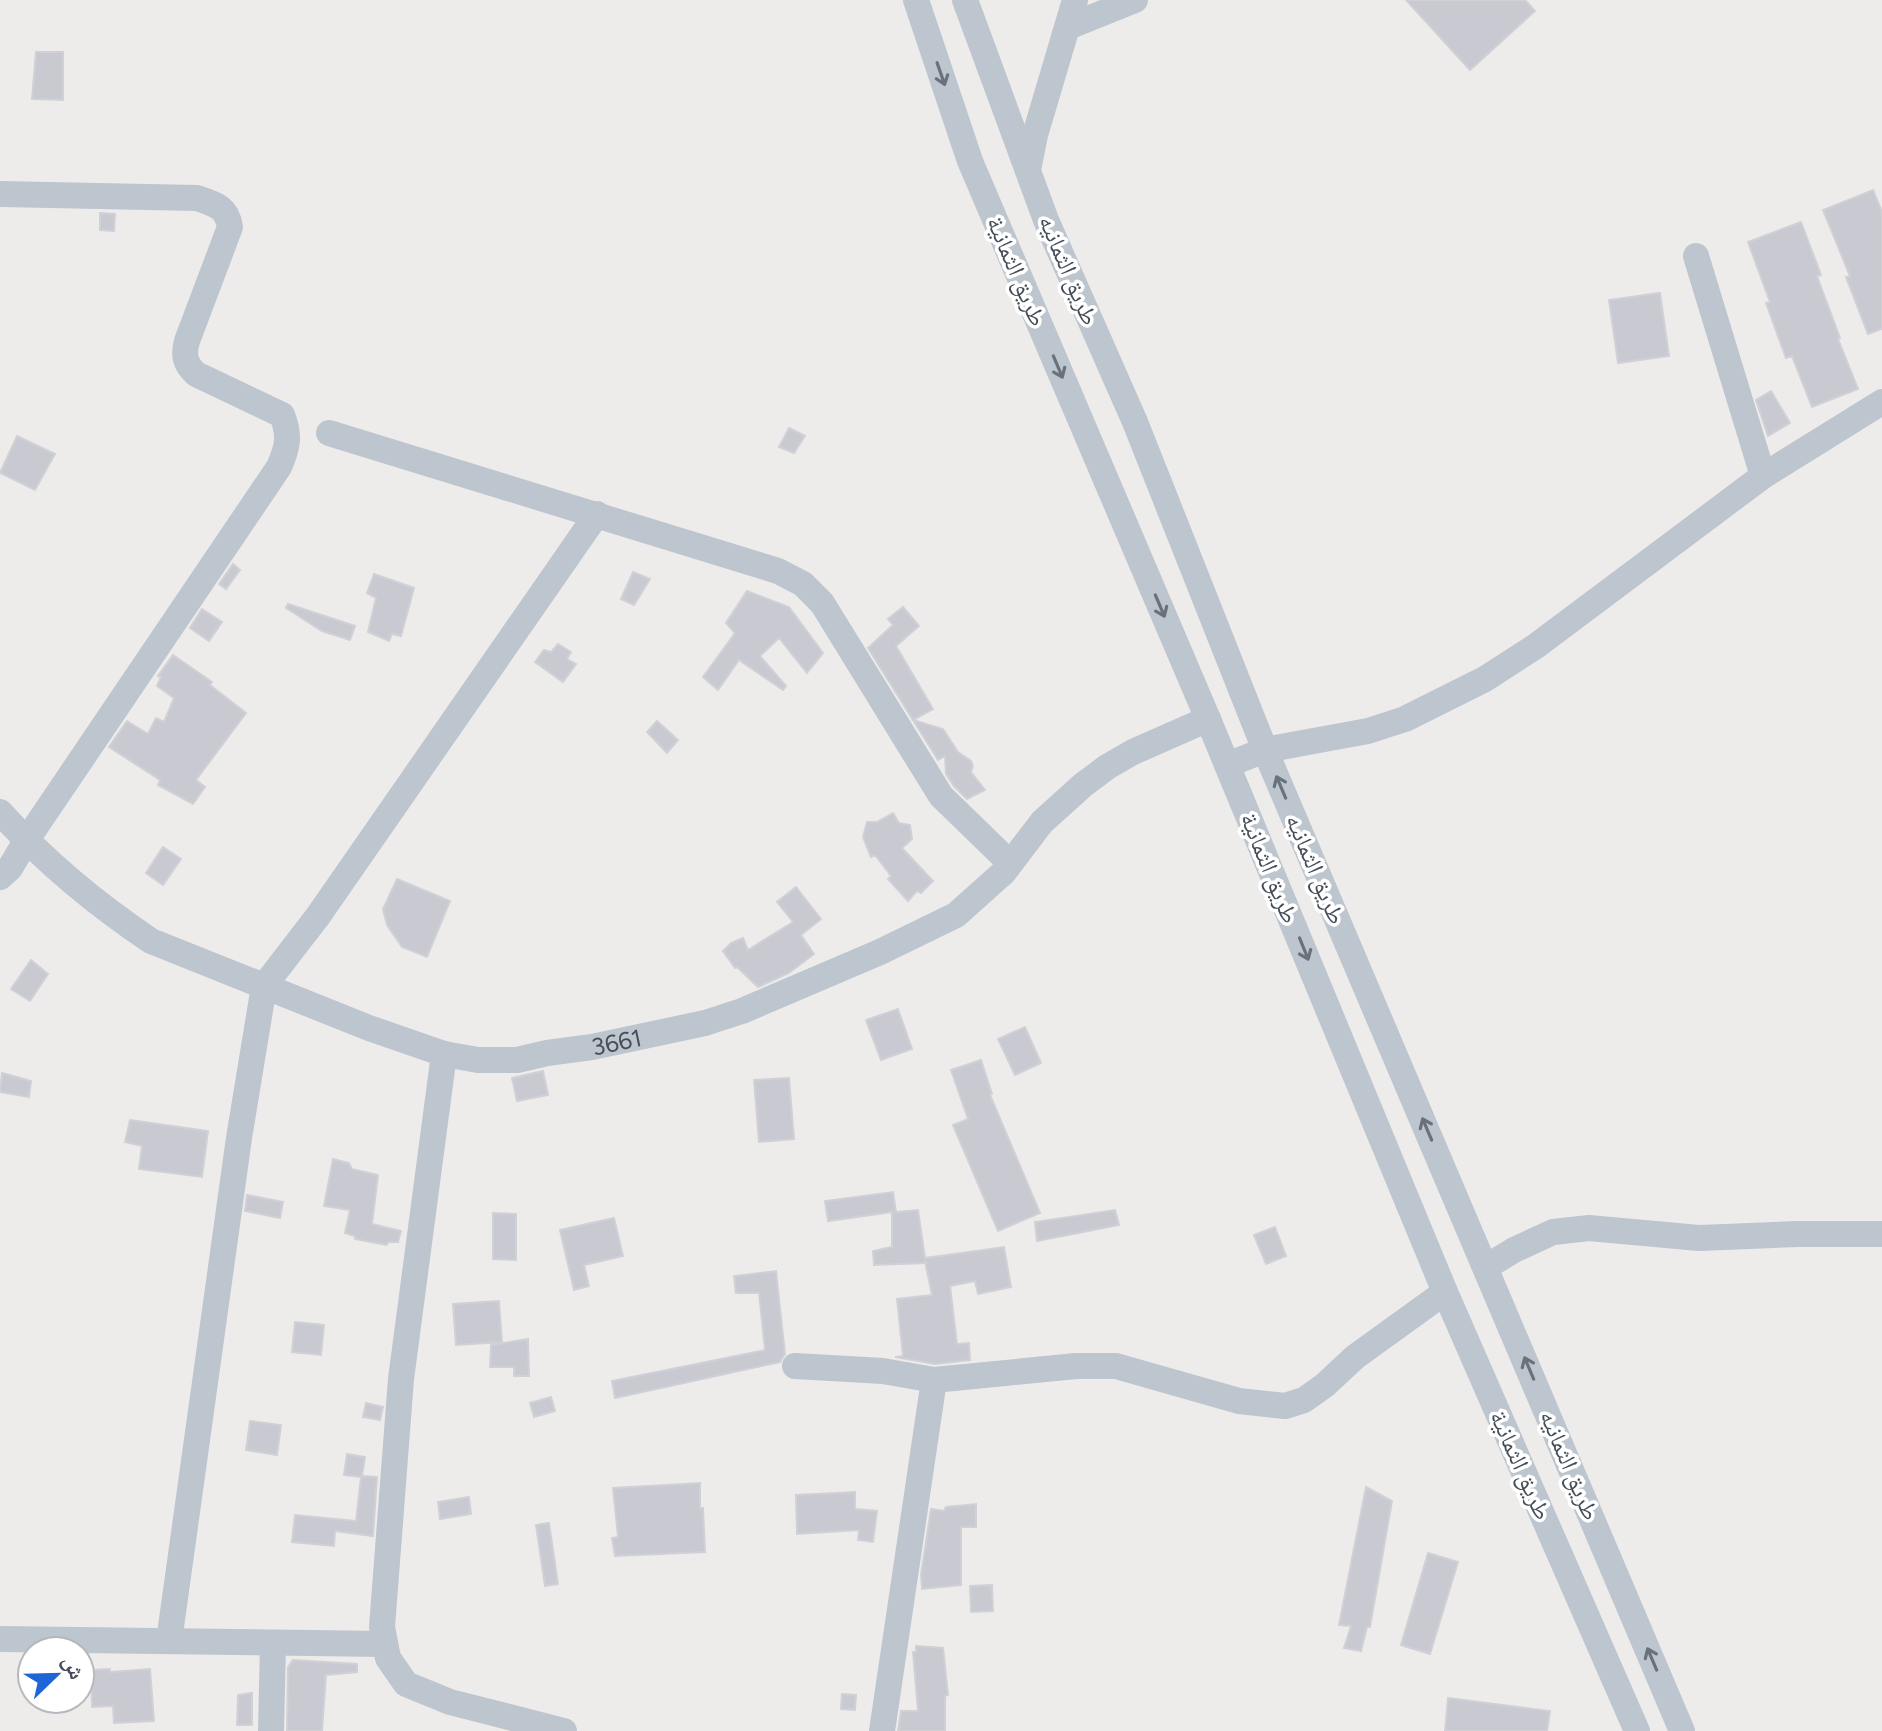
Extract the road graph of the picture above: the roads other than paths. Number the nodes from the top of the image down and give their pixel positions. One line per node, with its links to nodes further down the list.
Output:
1 (916, 0): 13 (street, طريق الثمانية, one-way to 13)
2 (965, 0): 6 (street, طريق الثمانيه)
3 (1075, 0): 5 (street)
4 (1135, 0): 5 (street)
5 (1068, 27): 6 (street)
6 (1028, 170): 14 (street, طريق الثمانيه)
7 (0, 194): 17 (street)
8 (1696, 256): 11 (street)
9 (1882, 402): 11 (street)
10 (329, 433): 12 (street)
11 (1763, 476): 14 (street)
12 (597, 514): 18 (street); 20 (street)
13 (1208, 719): 15 (street, طريق الثمانية); 18 (street, 3661)
14 (1265, 750): 15 (street); 23 (street, طريق الثمانيه, one-way to 14)
15 (1227, 765): 24 (street, طريق الثمانية, one-way to 24)
16 (0, 812): 17 (street, 3661)
17 (26, 841): 19 (street); 20 (street, 3661)
18 (1010, 863): 21 (street, 3661)
19 (0, 877)
20 (264, 986): 21 (street, 3661); 28 (street)
21 (444, 1054): 30 (street)
22 (1882, 1234): 23 (street)
23 (1486, 1267): 35 (street, طريق الثمانيه, one-way to 23)
24 (1445, 1292): 26 (street); 34 (street, طريق الثمانية)
25 (795, 1366): 26 (street)
26 (934, 1380): 33 (street)
27 (0, 1639): 28 (street)
28 (169, 1641): 29 (street)
29 (273, 1643): 30 (street); 31 (street)
30 (385, 1644): 32 (street)
31 (271, 1731)
32 (564, 1731)
33 (882, 1731)
34 (1637, 1731)
35 (1682, 1731)

